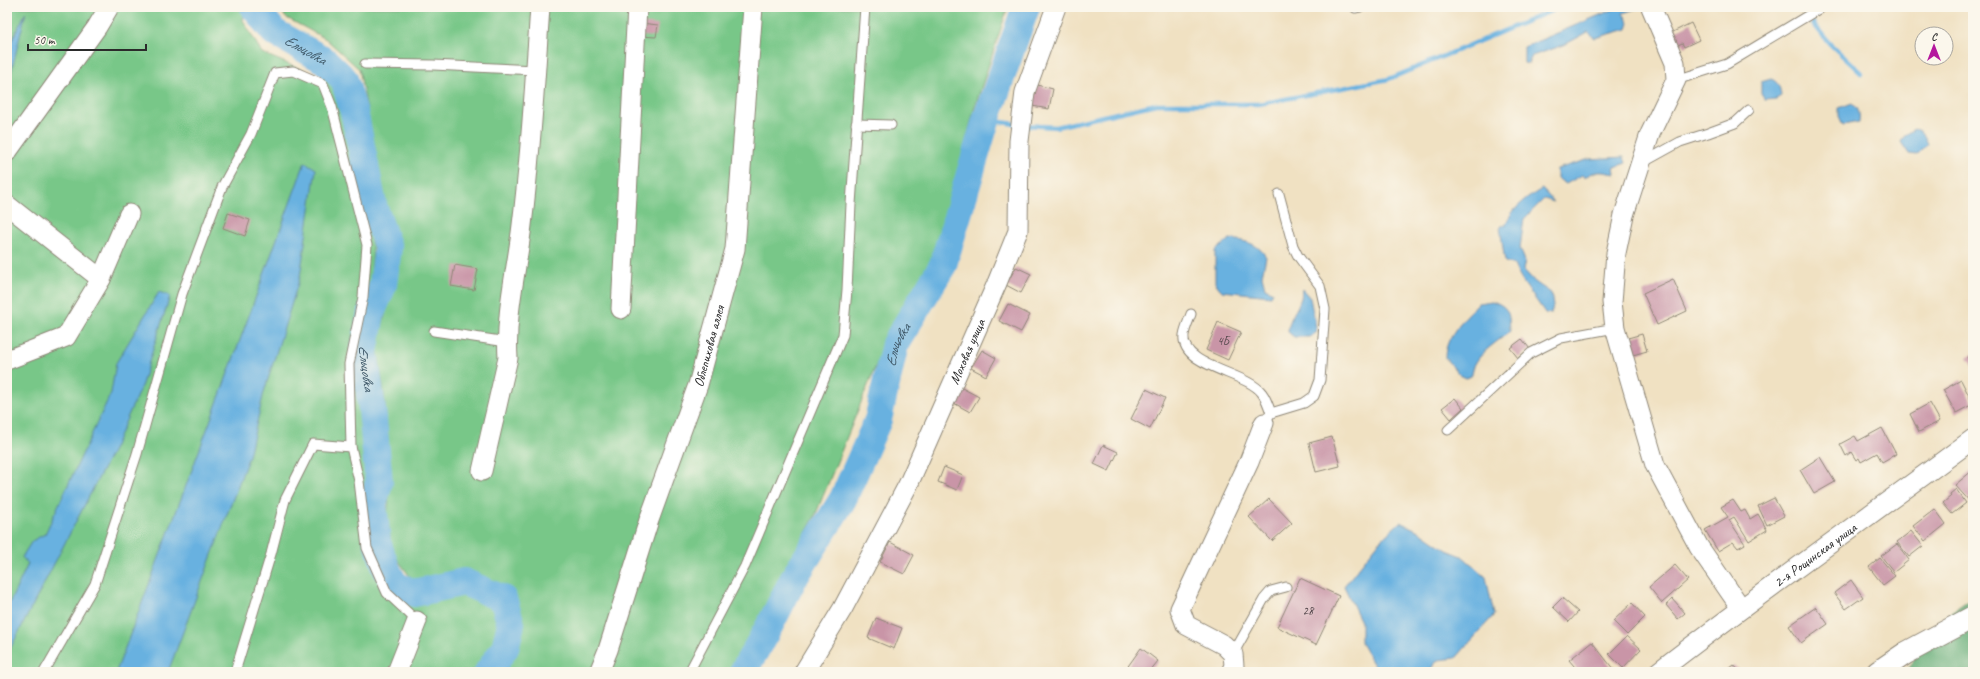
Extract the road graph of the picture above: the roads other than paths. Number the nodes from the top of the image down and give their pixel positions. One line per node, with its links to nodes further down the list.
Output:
1 (109, 7): 15 (street)
2 (540, 7): 10 (street)
3 (637, 7): 21 (street)
4 (753, 7): 41 (street, Облепиховая аллея)
5 (865, 7): 13 (lane)
6 (1056, 7): 37 (street, Моховая улица)
7 (1651, 7): 11 (street)
8 (1822, 7): 11 (lane)
9 (365, 64): 10 (lane)
10 (536, 70): 25 (street)
11 (1676, 80): 16 (street)
12 (1749, 110): 16 (lane)
13 (856, 124): 14 (lane); 42 (lane)
14 (891, 125)
15 (7, 152)
16 (1641, 163): 23 (street)
17 (1279, 194): 27 (lane)
18 (7, 205): 20 (street)
19 (129, 214): 20 (street)
20 (101, 279): 26 (street)
21 (621, 309)
22 (1191, 314): 27 (lane)
23 (1615, 328): 28 (lane); 33 (street)
24 (434, 331): 25 (lane)
25 (507, 342): 31 (street)
26 (7, 360)
27 (1268, 418): 36 (street)
28 (1448, 430)
29 (1973, 439): 33 (street, 2-я Рощинская улица)
30 (352, 447): 35 (lane); 38 (lane); 39 (lane)
31 (482, 471)
32 (1286, 587): 36 (lane)
33 (1741, 608): 43 (street, 2-я Рощинская улица)
34 (1973, 617): 44 (street)
35 (416, 621): 40 (street)
36 (1232, 663)
37 (808, 670)
38 (44, 672)
39 (235, 672)
40 (397, 672)
41 (599, 672)
42 (689, 672)
43 (1658, 672)
44 (1878, 672)

